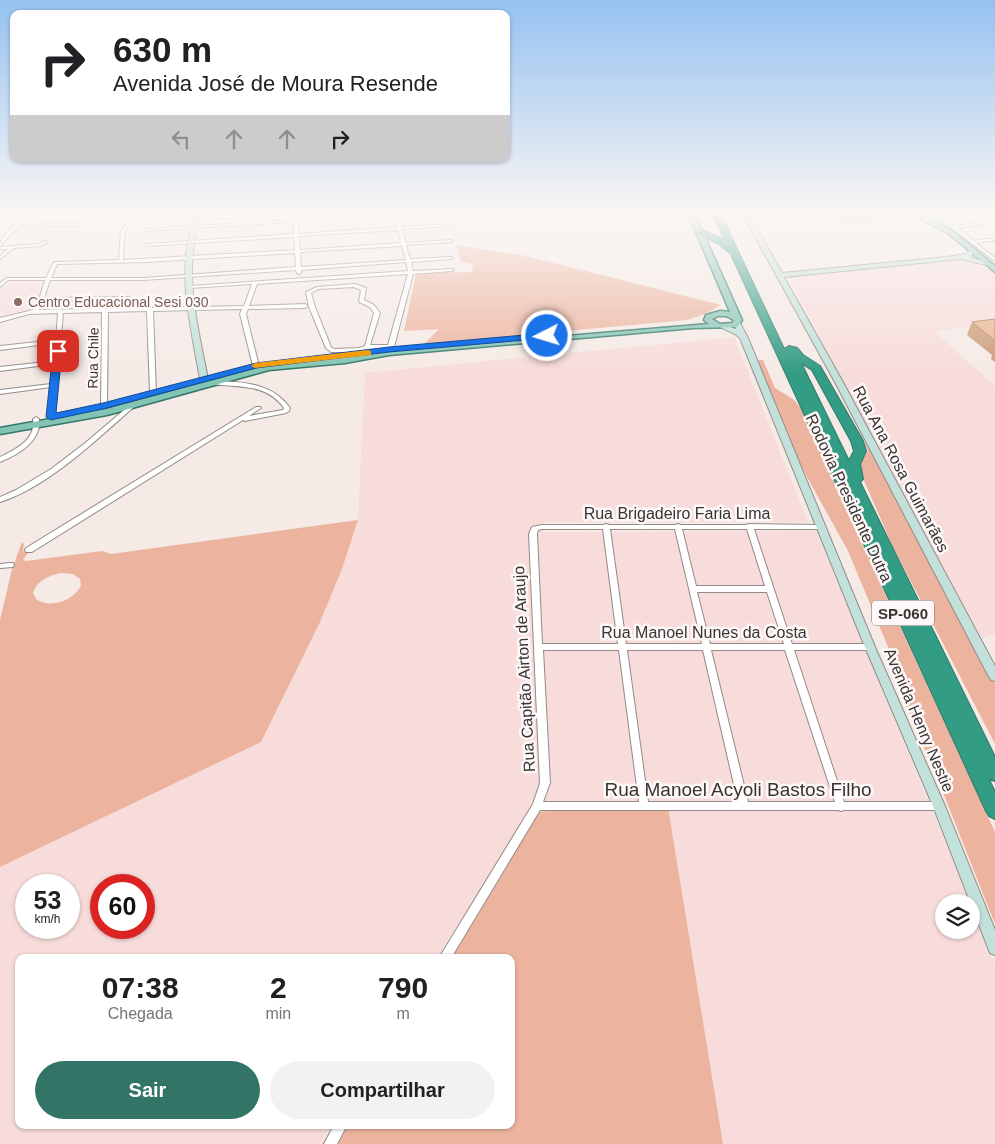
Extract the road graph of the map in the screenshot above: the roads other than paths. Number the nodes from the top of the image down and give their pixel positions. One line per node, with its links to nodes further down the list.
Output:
1 (53, 266): 16 (street)
2 (189, 266): 14 (street)
3 (335, 266): 10 (street)
4 (409, 266): 12 (street)
5 (714, 266): 22 (main road)
6 (741, 266): 85 (highway, Rodovia Presidente Dutra / SP-060)
7 (750, 266): 36 (highway, Rodovia Presidente Dutra / SP-060)
8 (776, 266): 13 (street, Rua Ana Rosa Guimarães)
9 (866, 266): 13 (street)
10 (299, 269): 14 (street); 15 (street)
11 (452, 270): 12 (street)
12 (411, 272): 15 (street); 39 (street)
13 (781, 275): 76 (street, Rua Ana Rosa Guimarães)
14 (188, 276): 16 (street); 19 (street)
15 (300, 280): 17 (street)
16 (47, 281): 18 (street); 21 (street)
17 (255, 283): 19 (street); 24 (street)
18 (0, 286)
19 (190, 287): 25 (street)
20 (129, 298): 21 (street)
21 (42, 300): 29 (street)
22 (729, 303): 30 (main road); 32 (main road)
23 (305, 306): 24 (street)
24 (244, 308): 25 (street); 41 (street)
25 (193, 309): 27 (street); 44 (street)
26 (105, 310): 27 (street); 28 (street); 51 (street, Rua Chile)
27 (150, 310): 48 (street)
28 (61, 311): 29 (street); 35 (street)
29 (35, 312): 31 (street)
30 (712, 315): 32 (main road); 33 (main road); 39 (main road)
31 (1, 318)
32 (737, 320): 33 (main road); 34 (street, Avenida Henry Nestie)
33 (720, 326): 34 (street); 39 (main road)
34 (745, 338): 64 (street, Avenida Henry Nestie)
35 (58, 341): 38 (street); 40 (street)
36 (787, 343): 60 (highway, Rodovia Presidente Dutra / SP-060); 60 (highway)
37 (368, 345): 37 (street); 39 (street)
38 (0, 348)
39 (390, 349): 41 (main road); 43 (main road)
40 (56, 362): 42 (street); 46 (street)
41 (256, 366): 43 (main road); 44 (main road)
42 (0, 369)
43 (244, 374): 44 (main road); 45 (street)
44 (206, 382): 45 (street); 48 (main road); 49 (main road)
45 (228, 384): 54 (street)
46 (54, 385): 47 (street); 52 (street)
47 (0, 392)
48 (153, 393): 51 (main road)
49 (133, 405): 51 (main road); 53 (street)
50 (258, 408): 54 (street)
51 (106, 409): 52 (main road); 53 (street); 55 (main road)
52 (51, 417): 55 (main road)
53 (115, 420): 59 (street)
54 (240, 420): 66 (street)
55 (37, 422): 56 (main road); 57 (main road); 58 (street)
56 (0, 425)
57 (0, 431)
58 (0, 460)
59 (0, 500)
60 (864, 504): 77 (highway, Rodovia Presidente Dutra / SP-060)
61 (606, 526): 62 (street, Rua Brigadeiro Faria Lima); 65 (street, Rua Brigadeiro Faria Lima); 72 (street)
62 (678, 526): 63 (street, Rua Brigadeiro Faria Lima); 69 (street)
63 (749, 526): 64 (street, Rua Brigadeiro Faria Lima); 70 (street)
64 (820, 527): 75 (street, Avenida Henry Nestie)
65 (535, 529): 71 (street, Rua Capitão Airton de Araujo)
66 (29, 550)
67 (10, 565): 68 (street)
68 (0, 566)
69 (692, 589): 70 (street); 73 (street)
70 (770, 589): 74 (street)
71 (538, 647): 72 (street, Rua Manoel Nunes da Costa); 80 (street, Rua Capitão Airton de Araujo)
72 (622, 647): 73 (street, Rua Manoel Nunes da Costa); 81 (street)
73 (706, 647): 74 (street, Rua Manoel Nunes da Costa); 82 (street)
74 (789, 647): 75 (street, Rua Manoel Nunes da Costa); 83 (street)
75 (870, 647): 84 (street, Avenida Henry Nestie)
76 (995, 677)
77 (962, 704): 78 (highway); 79 (highway, Rodovia Presidente Dutra / SP-060)
78 (995, 753)
79 (995, 774)
80 (537, 806): 81 (street, Rua Manoel Acyoli Bastos Filho); 87 (street, Rua Capitão Airton de Araujo)
81 (644, 806): 82 (street, Rua Manoel Acyoli Bastos Filho)
82 (744, 806): 83 (street, Rua Manoel Acyoli Bastos Filho)
83 (841, 806): 84 (street, Rua Manoel Acyoli Bastos Filho)
84 (939, 806): 86 (street, Avenida Henry Nestie)
85 (995, 811)
86 (995, 948)
87 (446, 954)
88 (339, 1129): 89 (street)
89 (330, 1144)

